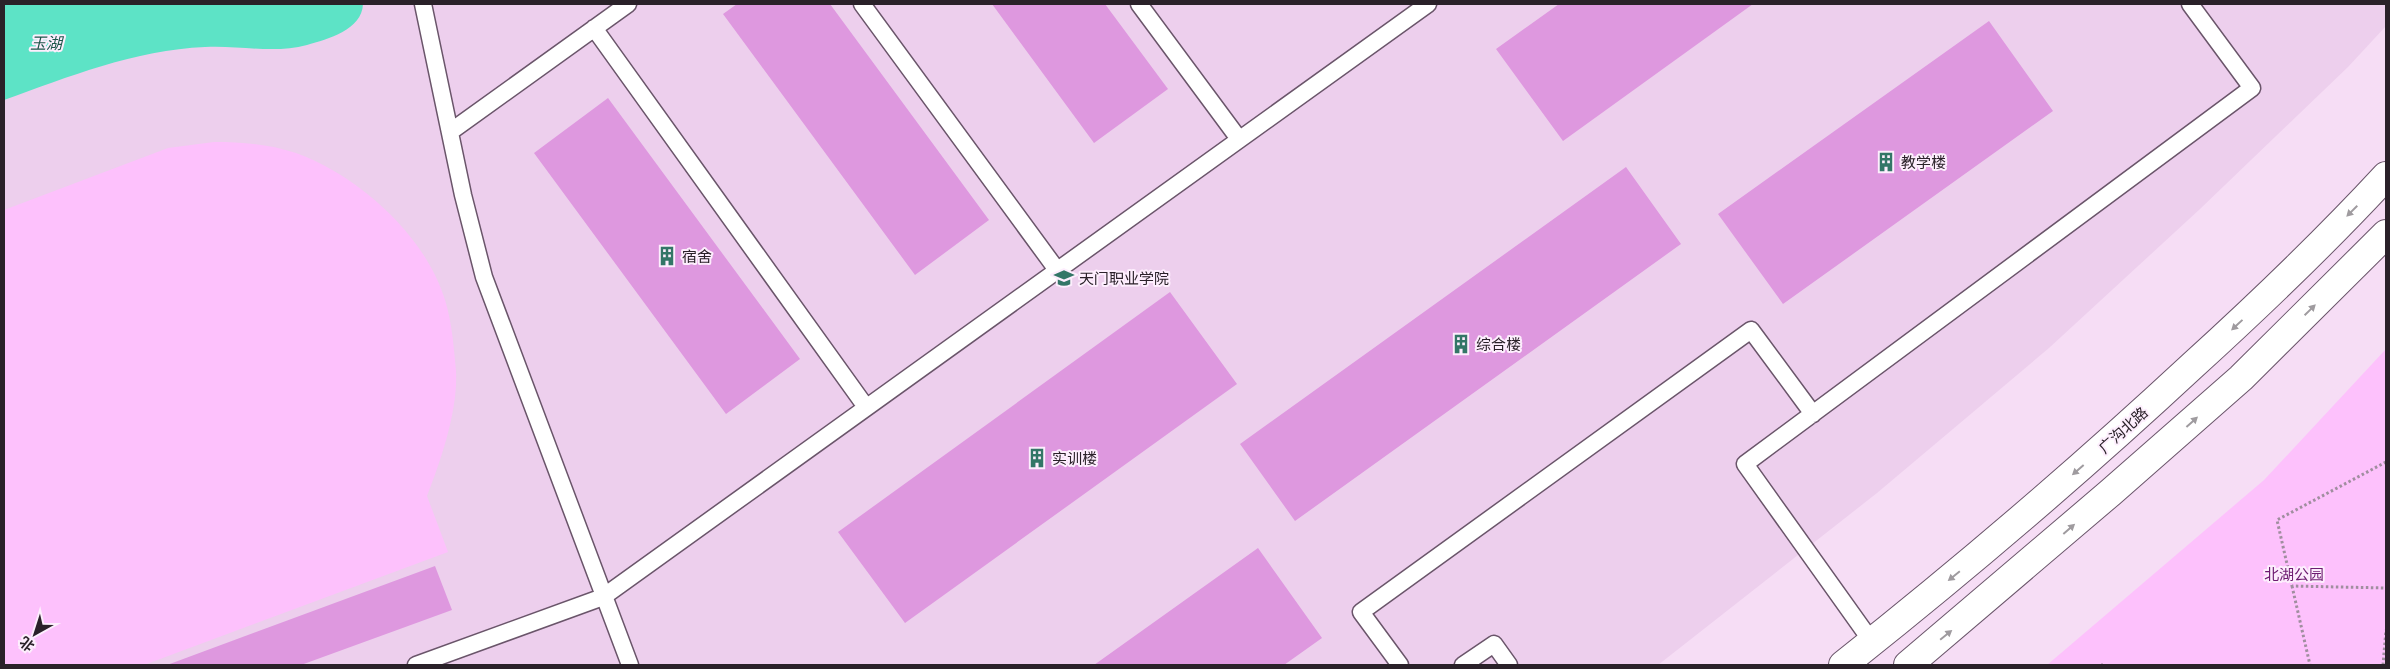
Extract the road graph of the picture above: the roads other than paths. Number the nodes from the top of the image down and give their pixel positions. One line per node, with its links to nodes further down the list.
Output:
1 (423, 4): 8 (lane)
2 (628, 4): 7 (lane)
3 (862, 4): 12 (lane)
4 (1140, 4): 9 (lane)
5 (1428, 4): 9 (lane)
6 (2190, 4): 14 (lane)
7 (594, 28): 8 (lane); 13 (lane)
8 (450, 132): 15 (lane)
9 (1239, 139): 12 (lane)
10 (2386, 176): 16 (street, 广沟北路, one-way to 16)
11 (2386, 234): 23 (street, one-way to 11)
12 (1057, 270): 13 (lane)
13 (866, 407): 15 (lane)
14 (1812, 414): 16 (lane); 19 (lane)
15 (603, 597): 17 (lane); 18 (lane)
16 (1872, 642): 22 (street, 广沟北路)
17 (416, 665)
18 (630, 665)
19 (1400, 665)
20 (1463, 665): 21 (lane)
21 (1509, 665)
22 (1843, 665)
23 (1908, 665)

